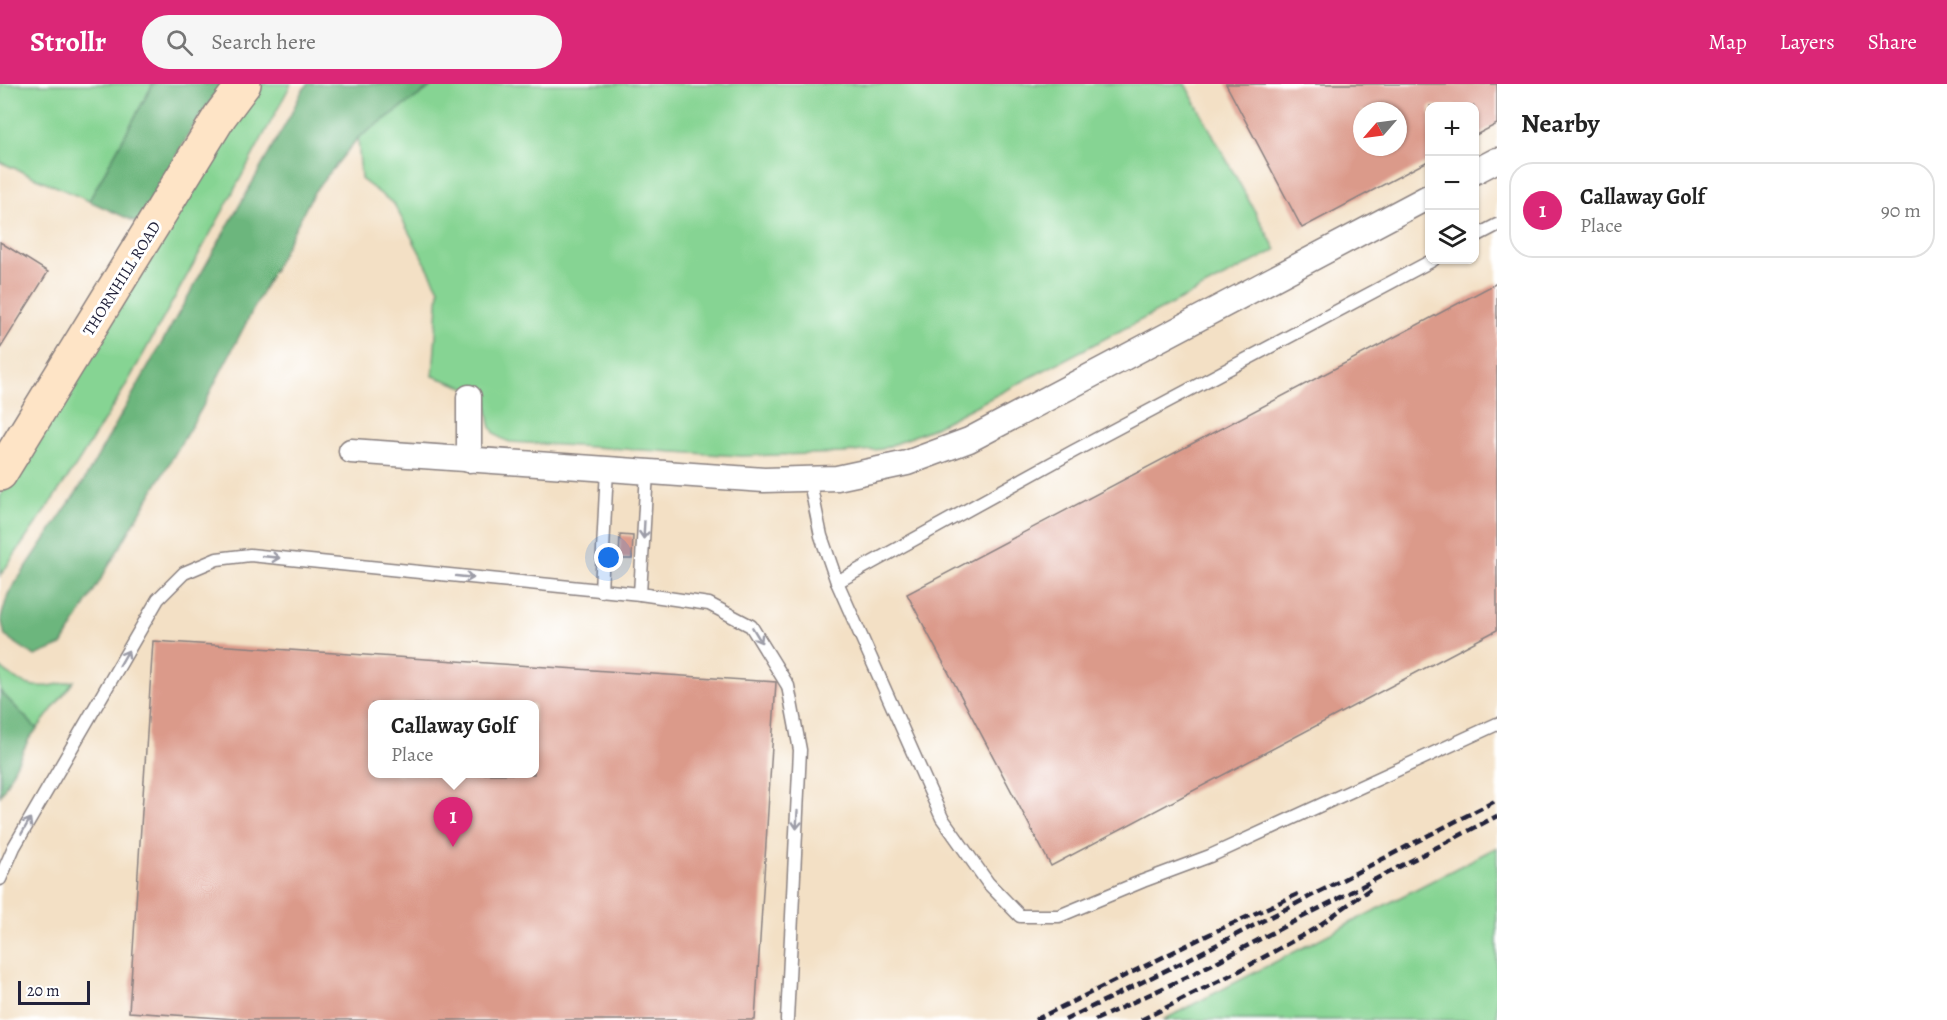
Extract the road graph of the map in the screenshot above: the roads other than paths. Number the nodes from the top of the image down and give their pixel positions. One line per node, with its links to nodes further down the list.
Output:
1 (243, 84): 10 (street, THORNHILL ROAD)
2 (1497, 160): 3 (street)
3 (1479, 169)
4 (1425, 199): 14 (street)
5 (1497, 225): 6 (lane)
6 (1479, 234)
7 (1425, 264): 15 (lane)
8 (470, 397): 11 (street)
9 (351, 451): 11 (street)
10 (7, 457)
11 (469, 460): 12 (street)
12 (607, 469): 13 (street); 16 (lane)
13 (647, 472): 14 (street); 17 (lane, one-way to 17)
14 (808, 478): 15 (lane)
15 (837, 582): 18 (lane)
16 (601, 591): 17 (lane); 19 (lane, one-way to 16)
17 (640, 594): 20 (lane, one-way to 20)
18 (1497, 723)
19 (0, 879)
20 (787, 1020)

